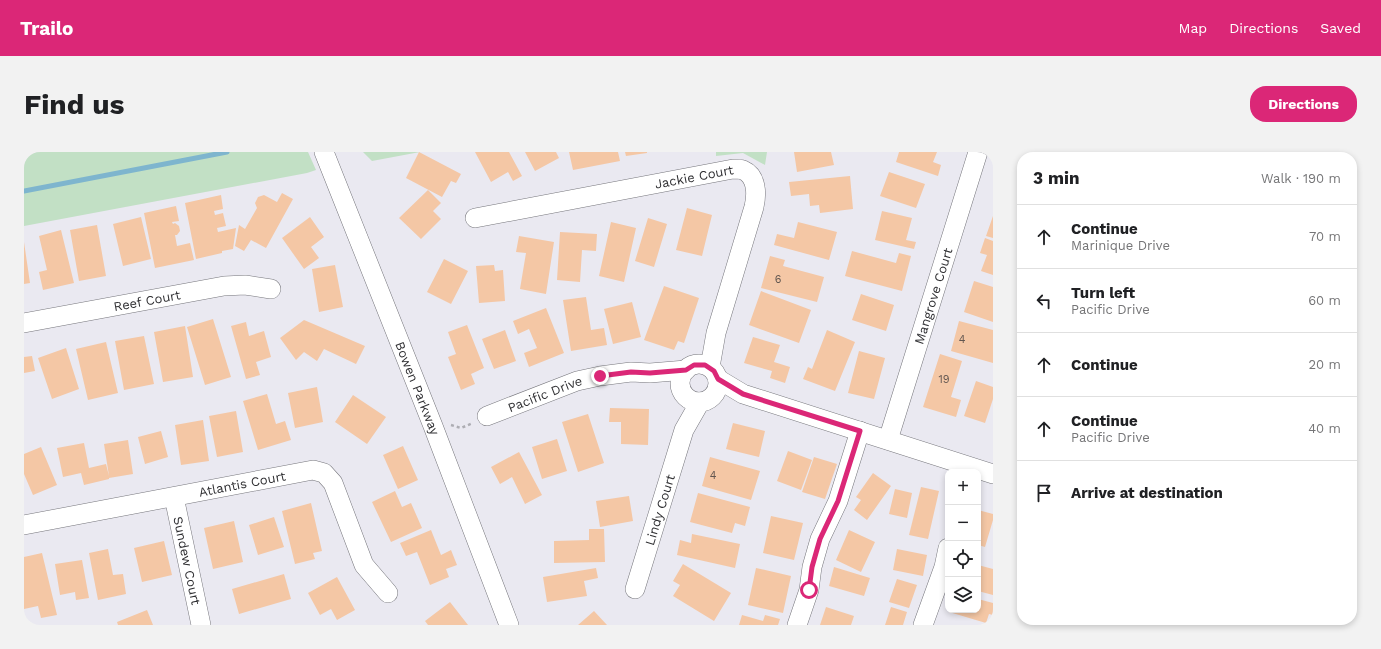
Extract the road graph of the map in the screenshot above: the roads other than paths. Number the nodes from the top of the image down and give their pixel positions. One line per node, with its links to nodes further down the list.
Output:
1 (324, 152): 19 (street, Bowen Parkway)
2 (978, 152): 9 (street, Mangrove Court)
3 (475, 218): 6 (street, Jackie Court)
4 (271, 289): 5 (street, Reef Court)
5 (24, 323)
6 (699, 382): 7 (street, Pacific Drive); 8 (street, Pacific Drive); 16 (street, Lindy Court)
7 (488, 416)
8 (860, 431): 9 (street, Pacific Drive); 20 (street)
9 (888, 440): 10 (street, Pacific Drive)
10 (969, 469)
11 (981, 472): 12 (street, Pacific Drive)
12 (993, 474)
13 (174, 497): 14 (street, Atlantis Court); 17 (street, Atlantis Court); 18 (street, Sundew Court)
14 (24, 525)
15 (945, 562): 21 (street)
16 (635, 589)
17 (388, 593)
18 (201, 625)
19 (509, 625)
20 (797, 625)
21 (923, 625)

